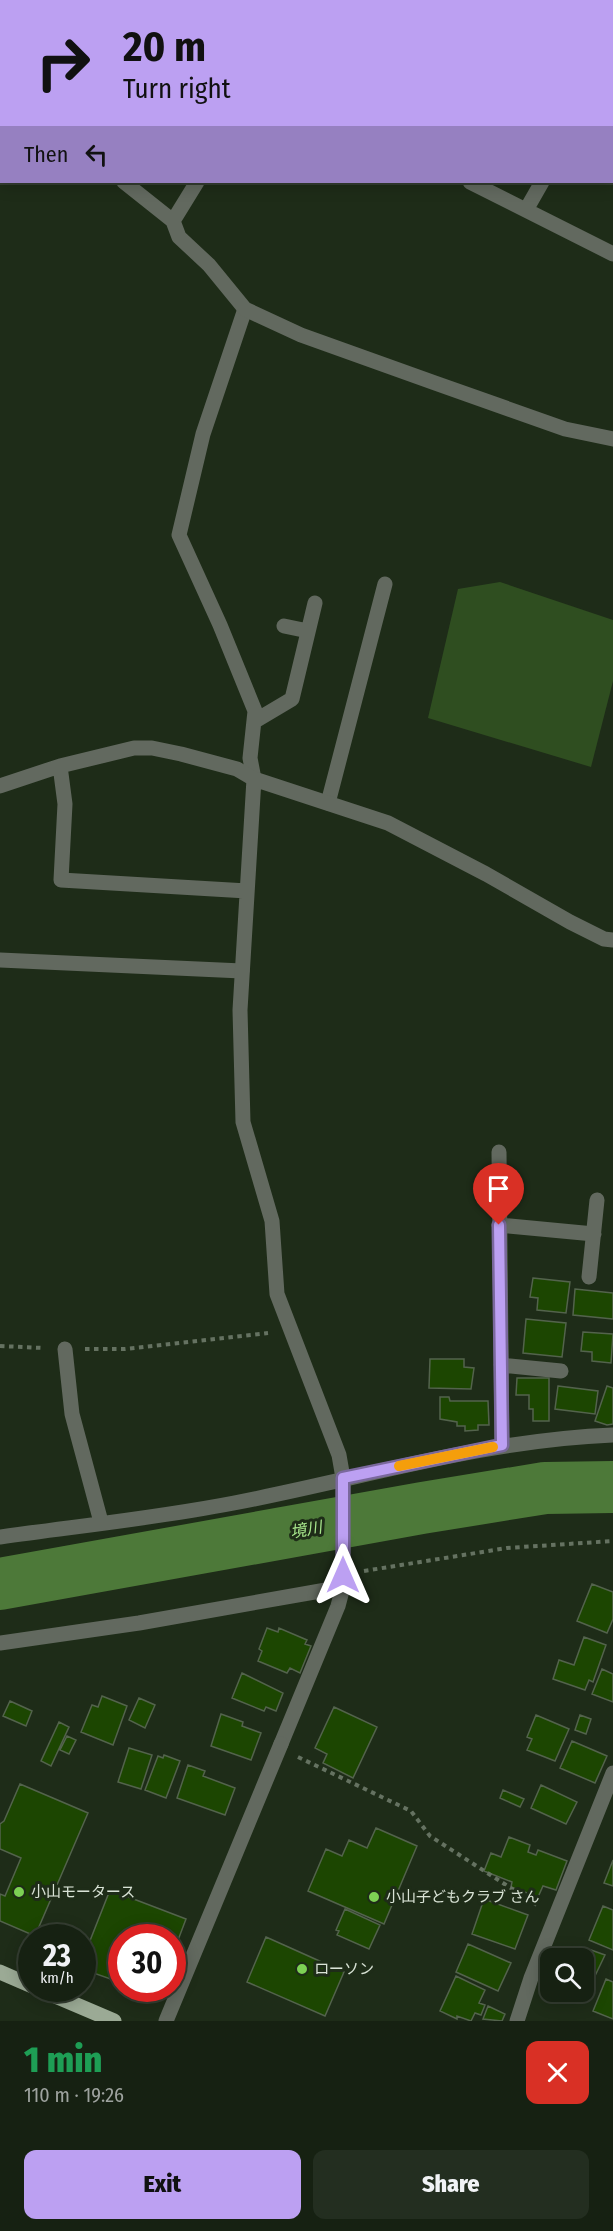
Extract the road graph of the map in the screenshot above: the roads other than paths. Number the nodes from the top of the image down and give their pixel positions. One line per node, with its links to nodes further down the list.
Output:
1 (125, 183): 6 (street)
2 (196, 183): 6 (street)
3 (472, 183): 5 (street)
4 (541, 183): 5 (street)
5 (526, 210): 7 (street)
6 (173, 221): 8 (street)
7 (613, 254)
8 (245, 309): 9 (street); 14 (street)
9 (613, 440)
10 (385, 584): 18 (street)
11 (315, 603): 13 (street)
12 (285, 626): 13 (street)
13 (308, 631): 14 (street)
14 (255, 721): 16 (street)
15 (60, 766): 16 (street); 17 (street); 19 (street)
16 (254, 779): 18 (street); 19 (street)
17 (0, 786)
18 (328, 803): 20 (street)
19 (247, 891): 22 (street)
20 (613, 940)
21 (0, 960): 22 (street)
22 (242, 971): 33 (street)
23 (499, 1152): 25 (street)
24 (597, 1200): 26 (street)
25 (499, 1225): 26 (street); 29 (street)
26 (594, 1234): 27 (street)
27 (589, 1277)
28 (65, 1348): 34 (street)
29 (501, 1365): 30 (street); 32 (street)
30 (561, 1371)
31 (613, 1435): 32 (street)
32 (502, 1445): 33 (street)
33 (343, 1483): 34 (street); 36 (street)
34 (101, 1522): 35 (street)
35 (0, 1537)
36 (342, 1587): 37 (street); 43 (street)
37 (0, 1643)
38 (613, 1773): 44 (street)
39 (0, 1972): 40 (main road)
40 (18, 1980)
41 (69, 2002): 42 (main road)
42 (114, 2021)
43 (166, 2021)
44 (517, 2021)

